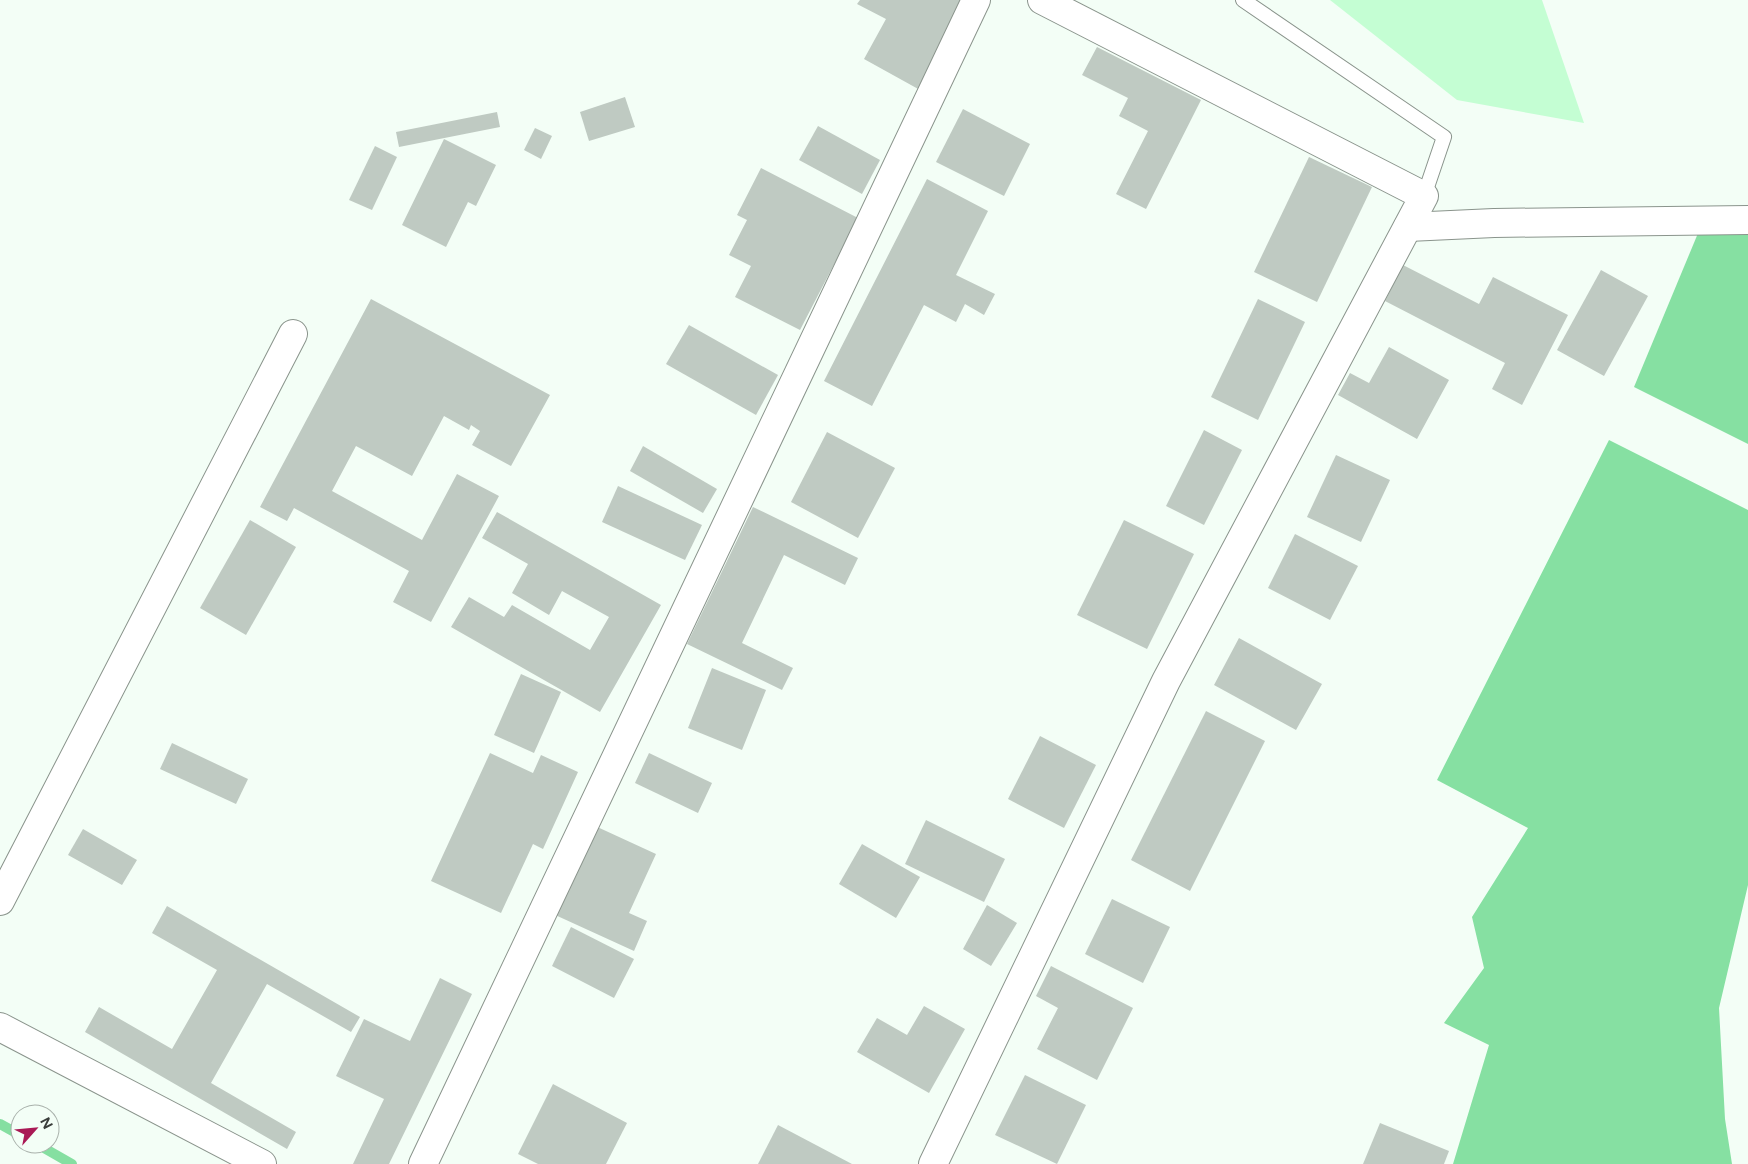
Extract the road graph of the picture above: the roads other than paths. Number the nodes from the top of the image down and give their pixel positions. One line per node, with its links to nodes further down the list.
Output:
1 (976, 0): 11 (street)
2 (1042, 0): 4 (street)
3 (1243, 0): 4 (lane)
4 (1424, 196): 6 (street)
5 (1748, 220): 6 (street)
6 (1408, 227): 12 (street)
7 (293, 334): 8 (street)
8 (0, 901)
9 (0, 1027): 10 (street)
10 (262, 1164)
11 (423, 1164)
12 (933, 1164)

